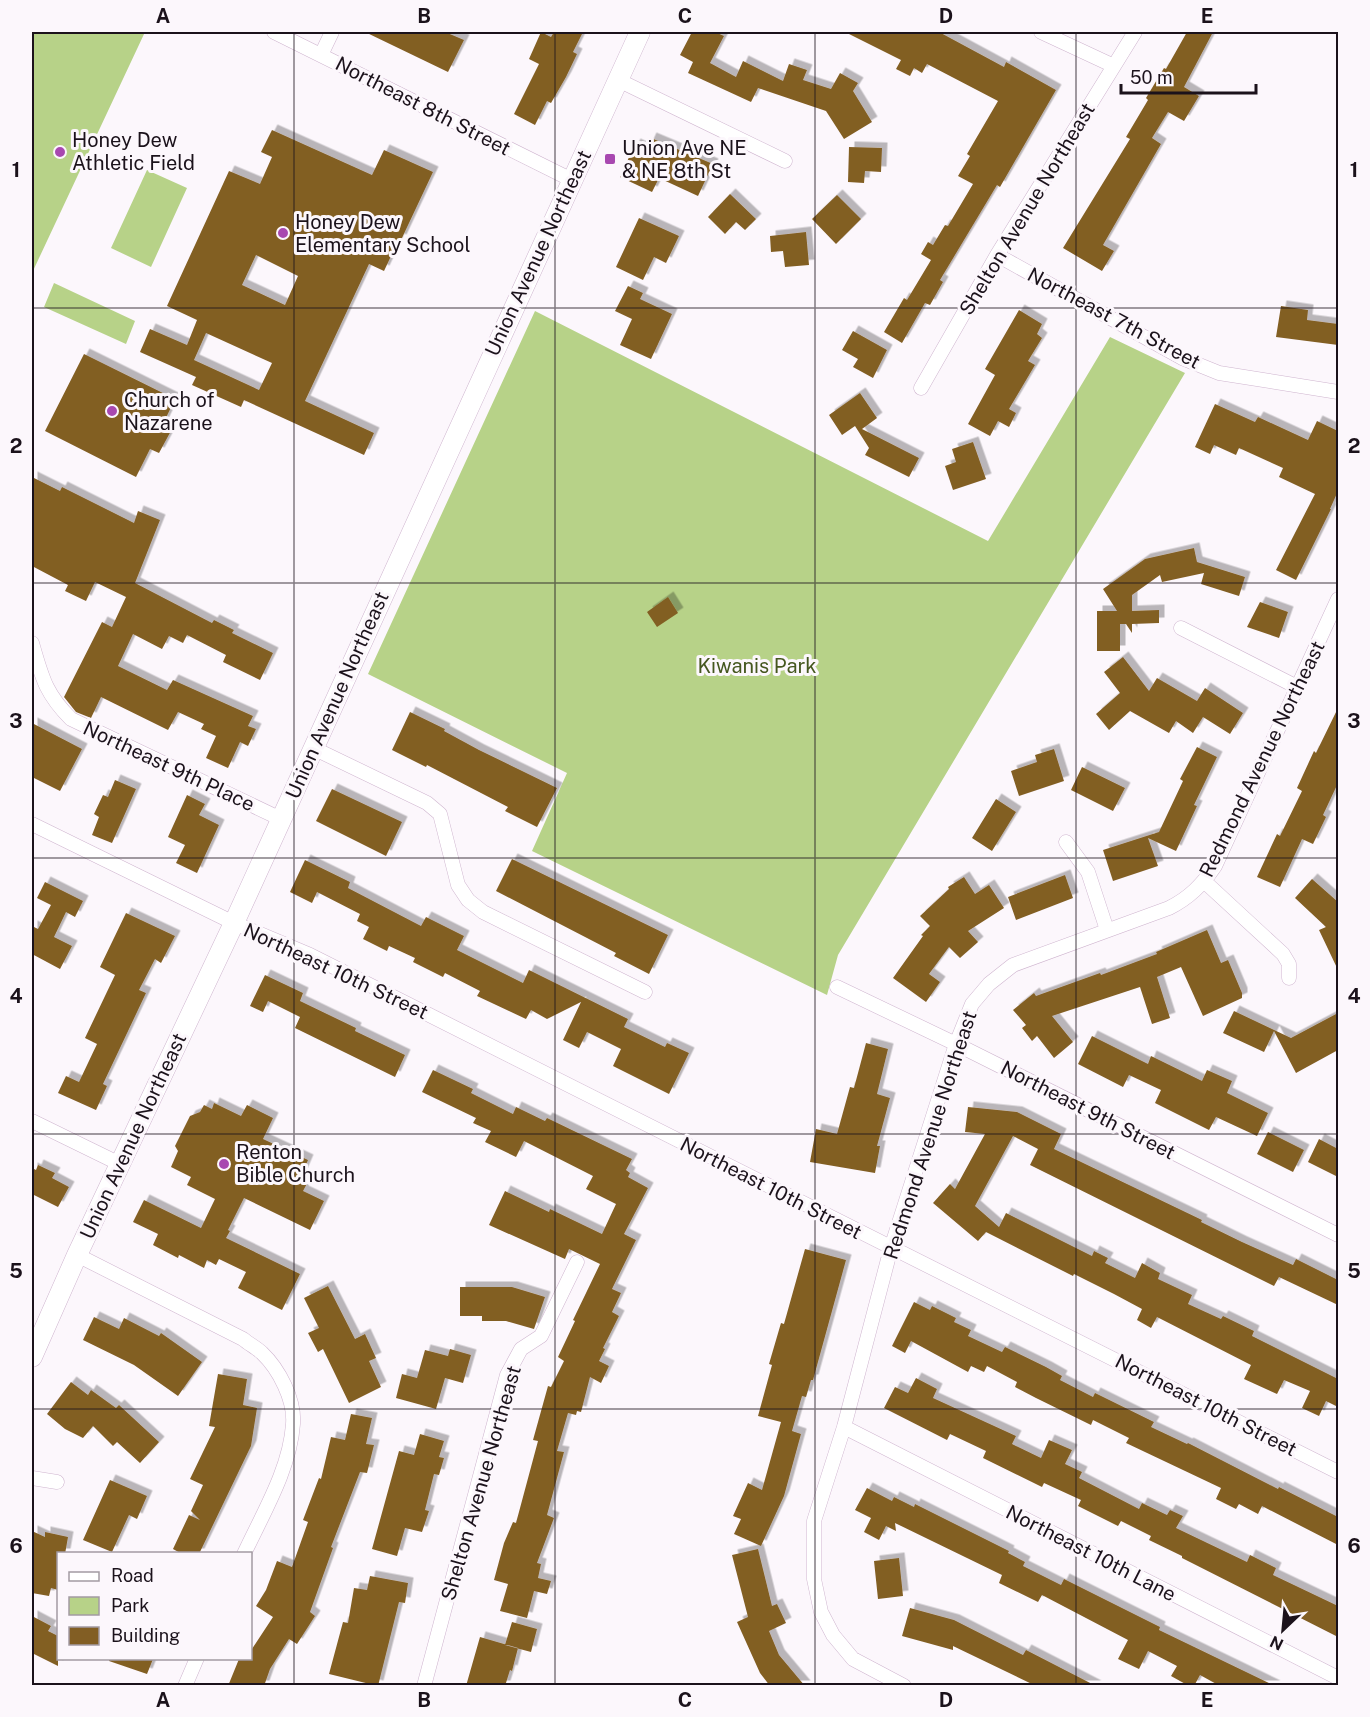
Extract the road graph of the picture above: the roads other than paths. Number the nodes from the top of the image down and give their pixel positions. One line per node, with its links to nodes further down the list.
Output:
1 (274, 32): 6 (street, Northeast 8th Street)
2 (332, 32): 6 (street)
3 (640, 32): 8 (street, Union Avenue Northeast)
4 (1041, 32): 7 (street)
5 (1135, 32): 7 (street, Shelton Avenue Northeast)
6 (321, 55): 10 (street, Northeast 8th Street)
7 (1114, 66): 11 (street, Shelton Avenue Northeast)
8 (618, 80): 9 (street); 10 (street, Union Avenue Northeast)
9 (785, 161)
10 (572, 180): 18 (street, Union Avenue Northeast)
11 (998, 255): 12 (street, Shelton Avenue Northeast); 13 (street, Northeast 7th Street)
12 (921, 388)
13 (1338, 392)
14 (1338, 599): 17 (street, Redmond Avenue Northeast)
15 (1180, 628): 17 (street)
16 (32, 643): 19 (street, Northeast 9th Place)
17 (1297, 687): 22 (street, Redmond Avenue Northeast)
18 (313, 748): 19 (street, Union Avenue Northeast); 27 (street)
19 (281, 819): 23 (street, Union Avenue Northeast)
20 (32, 824): 23 (street, Northeast 10th Street)
21 (1066, 842): 24 (street)
22 (1205, 882): 24 (street, Redmond Avenue Northeast); 25 (street)
23 (234, 923): 30 (street, Union Avenue Northeast); 32 (street, Northeast 10th Street)
24 (1107, 930): 28 (street, Redmond Avenue Northeast)
25 (1289, 978)
26 (837, 987): 28 (street, Northeast 9th Street)
27 (645, 992)
28 (956, 1044): 31 (street, Northeast 9th Street); 32 (street, Redmond Avenue Northeast)
29 (32, 1121): 30 (street)
30 (120, 1164): 33 (street, Union Avenue Northeast)
31 (1338, 1235)
32 (891, 1248): 36 (street, Redmond Avenue Northeast); 37 (street, Northeast 10th Street)
33 (77, 1255): 35 (street, Union Avenue Northeast); 40 (street)
34 (577, 1262): 44 (street, Shelton Avenue Northeast)
35 (32, 1358)
36 (844, 1427): 42 (street, Northeast 10th Lane); 45 (street, Redmond Avenue Northeast)
37 (1338, 1472)
38 (32, 1478): 39 (street)
39 (57, 1482)
40 (245, 1552)
41 (197, 1660): 43 (street)
42 (1338, 1678)
43 (185, 1686)
44 (424, 1686)
45 (904, 1686)

